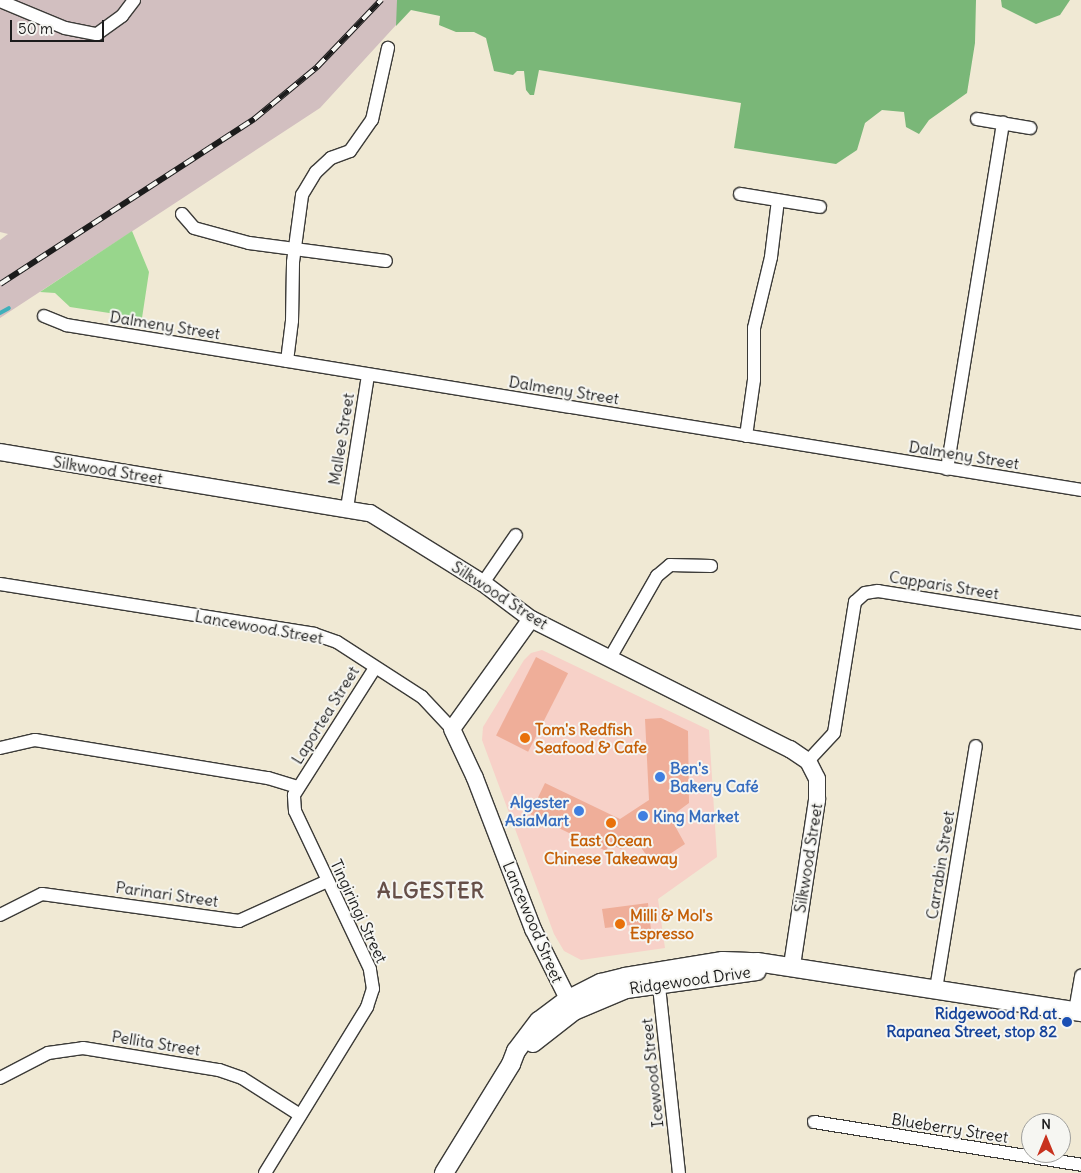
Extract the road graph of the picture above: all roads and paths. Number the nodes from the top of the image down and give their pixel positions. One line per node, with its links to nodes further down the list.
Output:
1 (134, 0): 2 (street)
2 (0, 1)
3 (388, 48): 11 (street)
4 (977, 119): 5 (street)
5 (1003, 124): 6 (street); 18 (street)
6 (1030, 128)
7 (740, 194): 8 (street)
8 (778, 200): 9 (street); 16 (street)
9 (820, 207)
10 (182, 214): 11 (street)
11 (294, 251): 12 (street); 14 (street)
12 (386, 261)
13 (44, 316): 14 (street, Dalmeny Street)
14 (287, 361): 15 (street, Dalmeny Street)
15 (368, 375): 16 (street, Dalmeny Street); 20 (street, Mallee Street)
16 (746, 436): 18 (street, Dalmeny Street)
17 (0, 452): 20 (street, Silkwood Street)
18 (947, 469): 19 (street, Dalmeny Street)
19 (1081, 490)
20 (347, 508): 23 (street, Silkwood Street)
21 (516, 536): 23 (street)
22 (711, 566): 27 (street)
23 (483, 583): 25 (street, Silkwood Street)
24 (0, 584): 28 (street, Lancewood Street)
25 (531, 619): 27 (street, Silkwood Street); 29 (street)
26 (1081, 623): 32 (street, Capparis Street)
27 (610, 658): 32 (street, Silkwood Street)
28 (375, 668): 29 (street, Lancewood Street); 33 (street, Laportea Street)
29 (452, 729): 40 (street, Lancewood Street)
30 (976, 746): 39 (street, Carrabin Street)
31 (0, 748): 33 (street)
32 (808, 761): 36 (street, Silkwood Street)
33 (300, 783): 34 (street, Tingiringi Street)
34 (327, 880): 35 (street, Parinari Street); 43 (street, Tingiringi Street)
35 (0, 915)
36 (792, 966): 38 (main road, Ridgewood Drive); 39 (main road, Ridgewood Drive)
37 (1081, 976): 41 (street)
38 (658, 977): 40 (main road, Ridgewood Drive); 48 (street, Icewood Street)
39 (936, 989): 41 (main road, Ridgewood Drive)
40 (571, 1005): 47 (main road, Ridgewood Drive)
41 (1078, 1012)
42 (0, 1078): 43 (street, Pellita Street)
43 (300, 1116): 46 (street, Tingiringi Street)
44 (814, 1122): 45 (street, Blueberry Street)
45 (1081, 1165)
46 (268, 1172)
47 (444, 1173)
48 (679, 1173)

